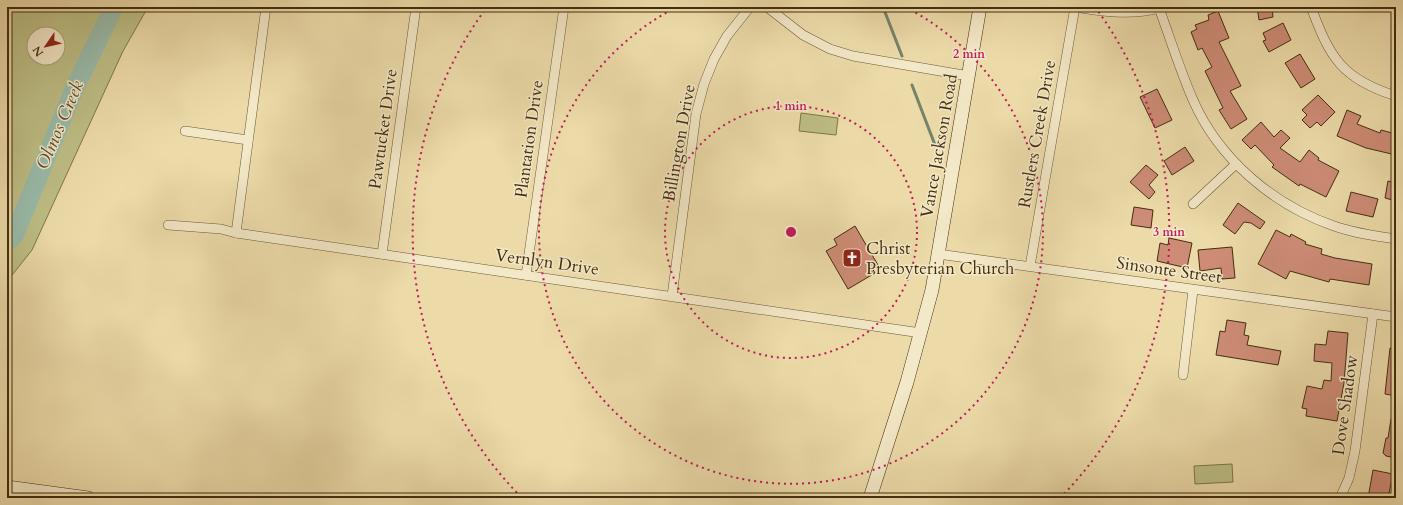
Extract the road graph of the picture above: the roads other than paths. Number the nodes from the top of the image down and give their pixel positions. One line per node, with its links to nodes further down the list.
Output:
1 (266, 7): 13 (street)
2 (416, 7): 19 (street, Pawtucket Drive)
3 (564, 7): 22 (street, Plantation Drive)
4 (750, 7): 24 (street, Billington Drive)
5 (767, 7): 10 (street)
6 (980, 7): 10 (main road, Vance Jackson Road)
7 (1075, 7): 9 (street); 21 (street, Rustlers Creek Drive)
8 (1311, 7): 11 (street)
9 (1161, 8): 14 (street)
10 (969, 76): 20 (main road, Vance Jackson Road)
11 (1396, 96)
12 (185, 131): 13 (street)
13 (248, 140): 17 (street)
14 (1236, 164): 15 (street); 18 (street)
15 (1193, 204)
16 (168, 225): 17 (street, Vernlyn Drive)
17 (236, 233): 19 (street, Vernlyn Drive)
18 (1396, 239)
19 (382, 254): 22 (street, Vernlyn Drive)
20 (938, 254): 21 (street, Sinsonte Street); 27 (main road, Vance Jackson Road)
21 (1030, 266): 23 (street, Sinsonte Street)
22 (526, 275): 24 (street, Vernlyn Drive)
23 (1193, 290): 25 (street, Sinsonte Street); 28 (street)
24 (672, 296): 27 (street, Vernlyn Drive)
25 (1373, 314): 26 (street, Sinsonte Street); 32 (street, Dove Shadow)
26 (1396, 317)
27 (921, 333): 31 (main road, Vance Jackson Road)
28 (1183, 375)
29 (7, 487): 30 (main road)
30 (88, 498)
31 (870, 498)
32 (1340, 498)

